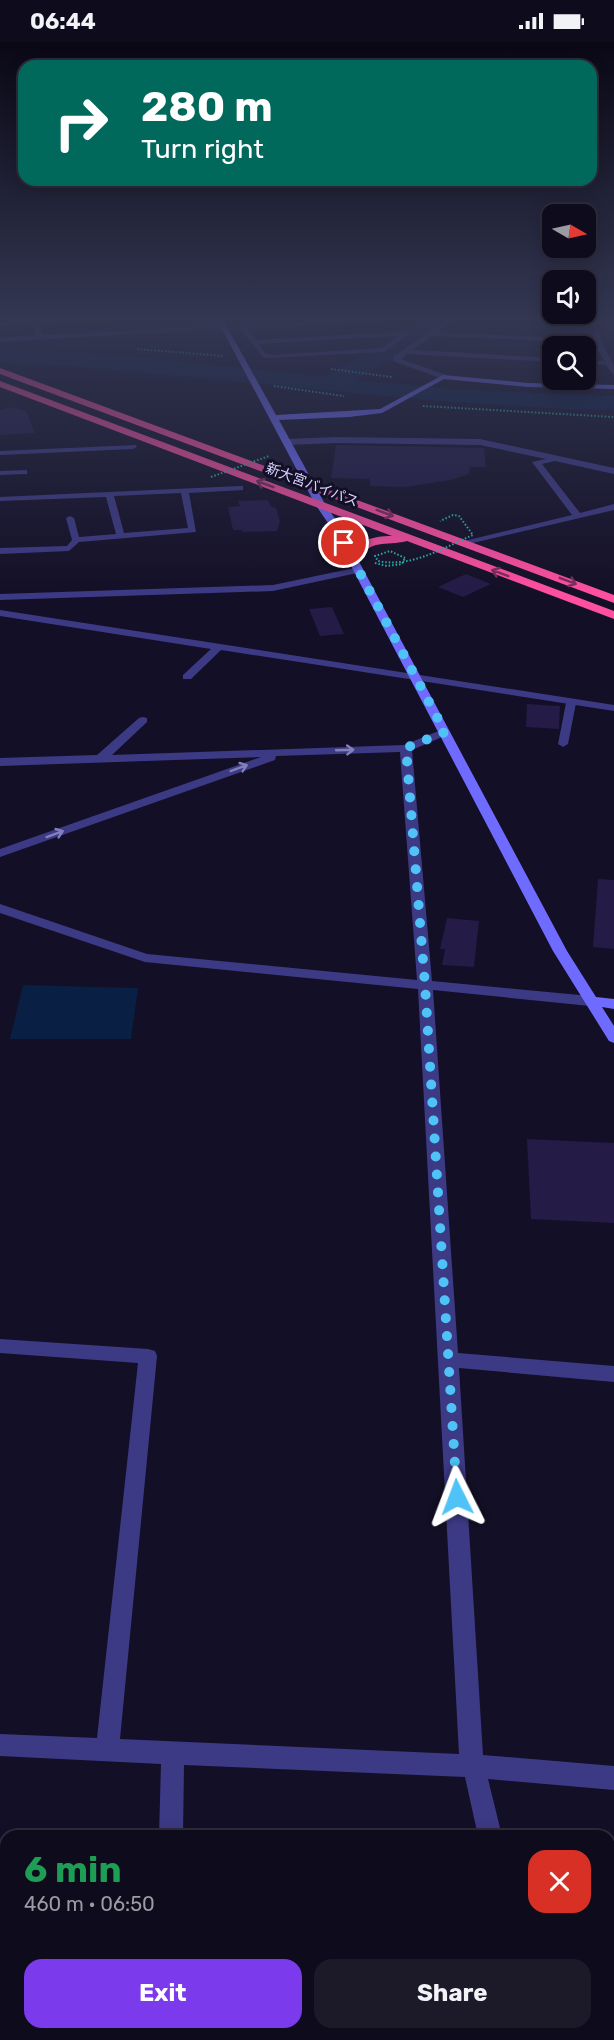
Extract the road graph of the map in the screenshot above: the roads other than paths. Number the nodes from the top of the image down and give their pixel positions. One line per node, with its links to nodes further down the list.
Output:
1 (67, 409): 18 (highway, 新大宮バイパス, one-way to 1)
2 (103, 409): 13 (highway, 新大宮バイパス)
3 (269, 409): 5 (street)
4 (386, 409): 5 (street)
5 (274, 418): 6 (street)
6 (287, 442): 9 (street); 13 (street)
7 (133, 447): 8 (lane)
8 (0, 453)
9 (563, 460): 10 (street); 20 (street)
10 (614, 471)
11 (24, 472): 12 (lane)
12 (0, 473)
13 (310, 486): 18 (street); 25 (highway, 新大宮バイパス, one-way to 25)
14 (240, 488): 15 (lane)
15 (185, 491): 16 (lane); 22 (lane)
16 (109, 495): 17 (lane); 22 (lane)
17 (0, 499)
18 (320, 504): 24 (highway, 新大宮バイパス); 27 (street)
19 (614, 507): 20 (street)
20 (578, 516): 25 (street)
21 (70, 518): 23 (lane)
22 (121, 536): 23 (lane)
23 (76, 540): 26 (lane)
24 (419, 542): 27 (highway); 31 (highway, 新大宮バイパス, one-way to 24)
25 (467, 543): 29 (highway, 新大宮バイパス, one-way to 29)
26 (0, 551)
27 (355, 565): 28 (lane); 34 (street)
28 (0, 597)
29 (614, 598)
30 (0, 613): 32 (street)
31 (614, 615)
32 (219, 647): 33 (street); 34 (street)
33 (187, 677)
34 (416, 679): 35 (street); 38 (street)
35 (571, 702): 36 (street); 39 (lane)
36 (614, 708)
37 (143, 720): 42 (street)
38 (445, 732): 40 (street); 47 (street)
39 (563, 744)
40 (406, 748): 41 (street, one-way to 40); 46 (street)
41 (286, 751): 42 (street); 44 (street, one-way to 41)
42 (100, 759): 43 (street)
43 (0, 762)
44 (0, 853)
45 (0, 908): 46 (street)
46 (425, 985): 47 (street); 51 (street)
47 (590, 1001): 48 (street); 49 (street)
48 (614, 1004)
49 (614, 1038)
50 (0, 1346): 54 (street)
51 (450, 1360): 52 (street); 56 (street)
52 (614, 1374)
53 (0, 1745): 54 (street)
54 (107, 1750): 55 (street)
55 (173, 1753): 56 (street); 58 (street)
56 (474, 1766): 57 (street); 59 (street)
57 (614, 1778)
58 (171, 1830)
59 (489, 1830)

